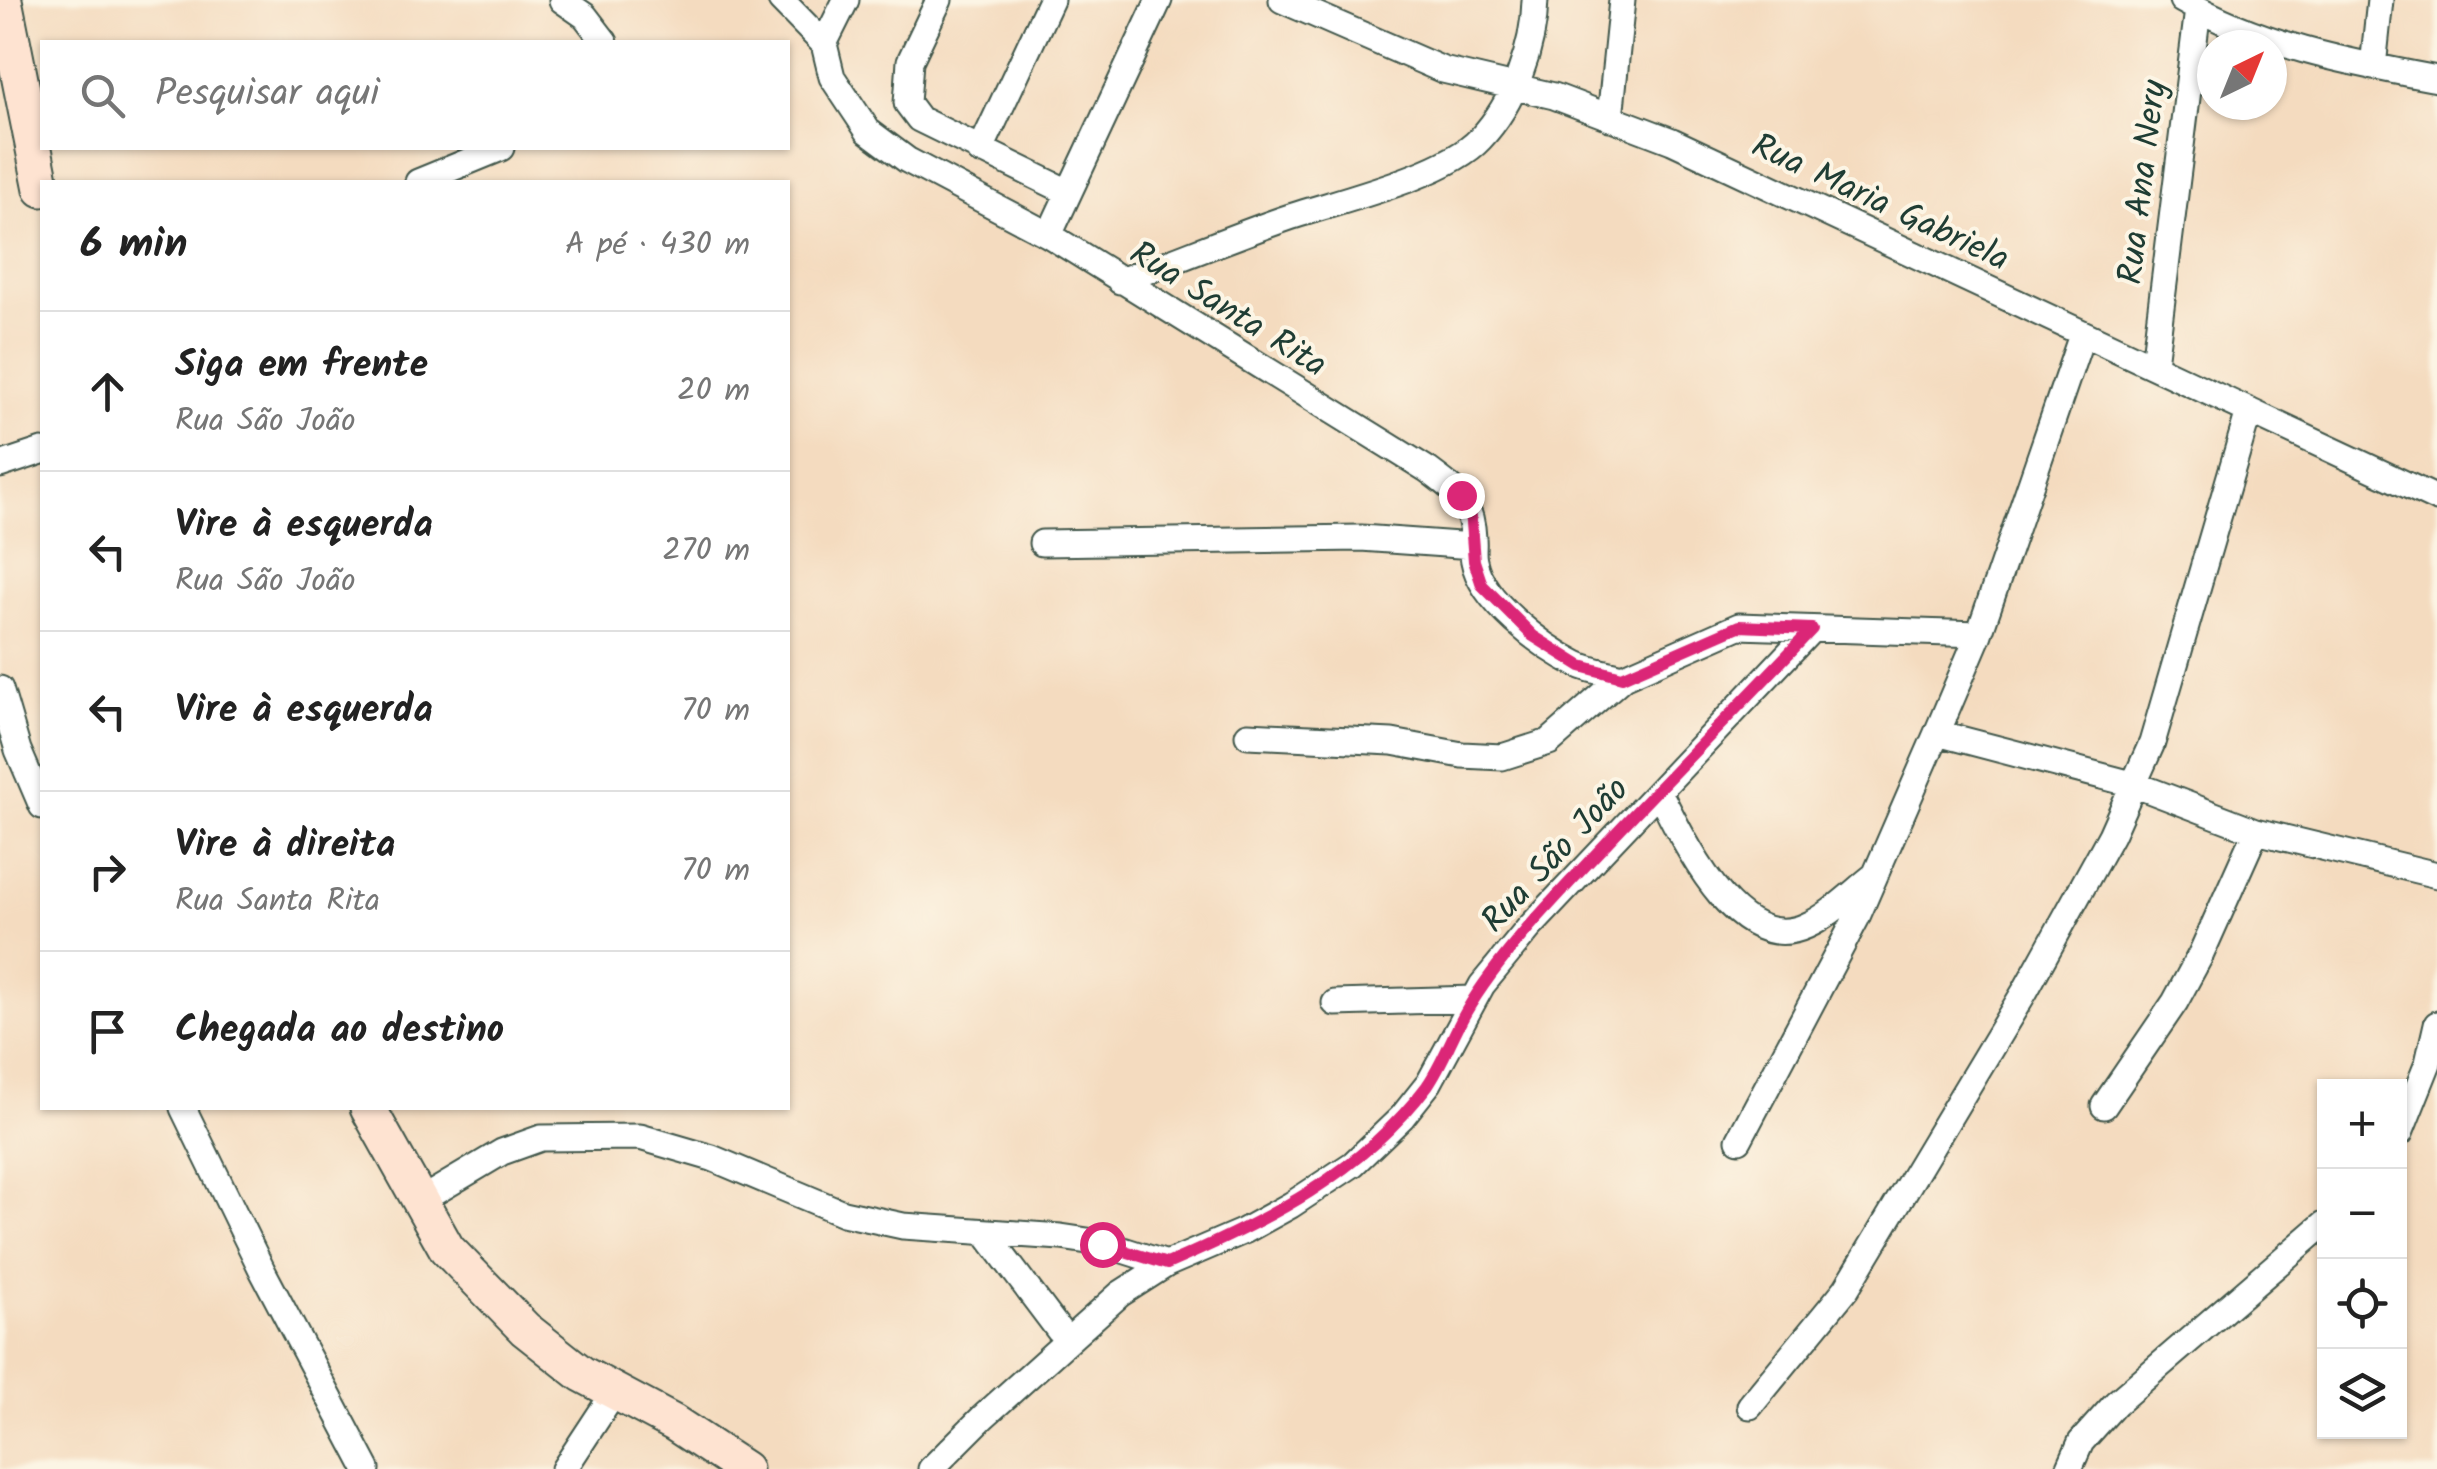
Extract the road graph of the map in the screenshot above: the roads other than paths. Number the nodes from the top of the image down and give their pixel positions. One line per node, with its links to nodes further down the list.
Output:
1 (4, 0): 21 (street)
2 (562, 0): 13 (street)
3 (781, 0): 14 (street, Rua Santa Rita)
4 (939, 0): 20 (street)
5 (1051, 0): 20 (street)
6 (1159, 0): 23 (street)
7 (1282, 0): 17 (street, Rua Maria Gabriela)
8 (1536, 0): 17 (street)
9 (1622, 0): 18 (street)
10 (2380, 0): 15 (street)
11 (836, 5): 14 (street)
12 (2190, 5): 15 (street); 27 (street, Rua Ana Nery)
13 (604, 40)
14 (824, 44): 24 (street, Rua Santa Rita)
15 (2373, 66): 16 (street)
16 (2437, 79)
17 (1515, 88): 18 (street, Rua Maria Gabriela); 25 (street)
18 (1610, 118): 26 (street, Rua Maria Gabriela)
19 (496, 150): 22 (street)
20 (980, 151): 23 (street)
21 (40, 180)
22 (423, 180)
23 (1068, 192): 24 (street)
24 (1048, 236): 25 (street, Rua Santa Rita)
25 (1120, 281): 33 (street, Rua Santa Rita)
26 (2082, 335): 27 (street, Rua Maria Gabriela); 35 (street)
27 (2154, 364): 28 (street, Rua Maria Gabriela)
28 (2249, 411): 31 (street, Rua Maria Gabriela); 40 (street)
29 (40, 452): 30 (street)
30 (0, 466)
31 (2437, 499)
32 (1042, 544): 33 (street)
33 (1474, 546): 36 (street, Rua Santa Rita)
34 (1812, 629): 35 (street); 36 (street); 41 (street, Rua São João)
35 (1979, 634): 38 (street)
36 (1622, 677): 39 (street)
37 (0, 689): 42 (street)
38 (1937, 733): 40 (street); 44 (street)
39 (1248, 735)
40 (2136, 785): 43 (street); 60 (street)
41 (1659, 792): 44 (street); 46 (street, Rua São João)
42 (40, 801)
43 (2256, 831): 45 (street); 49 (street)
44 (1877, 874): 53 (street)
45 (2437, 875)
46 (1474, 999): 47 (street); 57 (street, Rua São João)
47 (1335, 1003)
48 (2437, 1024): 52 (street)
49 (2104, 1106)
50 (184, 1110): 61 (street)
51 (369, 1110): 54 (street)
52 (2407, 1116)
53 (1739, 1140)
54 (418, 1202): 56 (street); 59 (street)
55 (2317, 1230): 65 (street)
56 (985, 1232): 57 (street); 58 (street)
57 (1167, 1264): 58 (street, Rua São João)
58 (1067, 1341): 64 (street, Rua São João)
59 (614, 1394): 62 (street); 63 (street)
60 (1750, 1406)
61 (368, 1469)
62 (564, 1469)
63 (744, 1469)
64 (931, 1469)
65 (2068, 1469)

